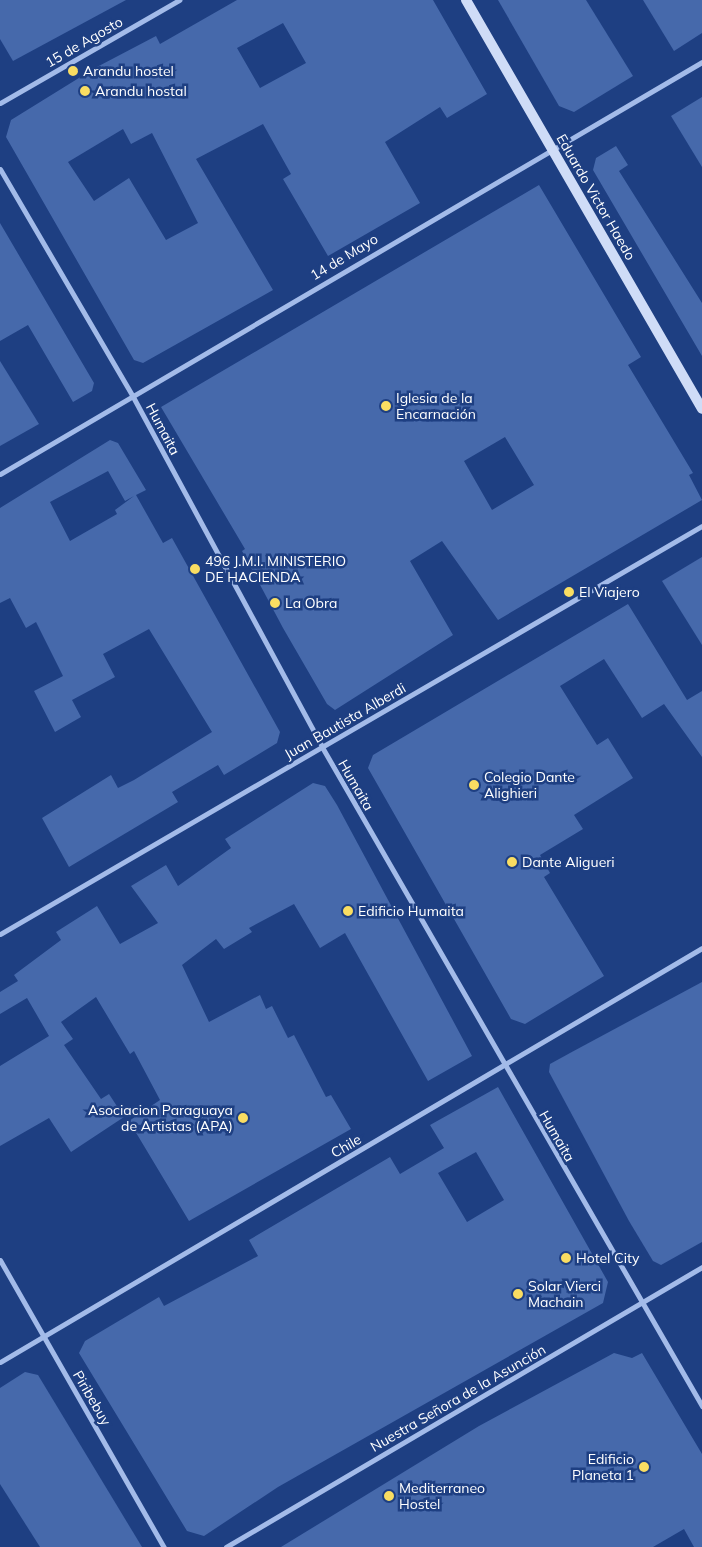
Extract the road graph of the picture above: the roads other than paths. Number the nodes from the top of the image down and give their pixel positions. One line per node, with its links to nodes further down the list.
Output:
1 (179, 0): 4 (street, 15 de Agosto)
2 (466, 0): 5 (street, Eduardo Victor Haedo)
3 (702, 62): 5 (street, 14 de Mayo)
4 (0, 103)
5 (551, 148): 7 (street, 14 de Mayo); 8 (street, Eduardo Victor Haedo)
6 (0, 169): 7 (street, Humaita)
7 (132, 395): 9 (street, 14 de Mayo); 11 (street, Humaita)
8 (702, 409)
9 (0, 474)
10 (702, 526): 11 (street, Juan Bautista Alberdi)
11 (322, 747): 12 (street, Juan Bautista Alberdi); 14 (street, Humaita)
12 (0, 934)
13 (702, 948): 14 (street, Chile)
14 (504, 1067): 17 (street, Humaita); 18 (street, Chile)
15 (0, 1260): 18 (street, Piribebuy)
16 (702, 1268): 17 (street, Nuestra Señora de la Asunción)
17 (642, 1303): 20 (street, Humaita); 22 (street, Nuestra Señora de la Asunción)
18 (43, 1336): 19 (street, Chile); 21 (street, Piribebuy)
19 (0, 1362)
20 (702, 1406)
21 (164, 1547)
22 (226, 1547)

